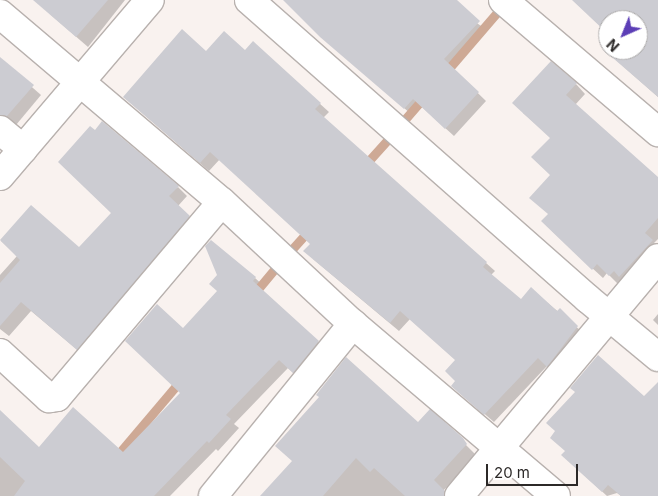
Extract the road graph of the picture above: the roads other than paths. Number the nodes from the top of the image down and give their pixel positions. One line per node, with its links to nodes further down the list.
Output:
1 (150, 0): 5 (street)
2 (249, 0): 12 (street)
3 (503, 0): 7 (street)
4 (0, 14): 5 (street)
5 (81, 82): 8 (street); 10 (street)
6 (0, 130): 8 (street)
7 (658, 132)
8 (23, 149): 9 (street)
9 (0, 176)
10 (222, 202): 13 (street); 14 (street)
11 (658, 258): 12 (street)
12 (610, 316): 15 (street); 16 (street)
13 (352, 324): 16 (street); 17 (street)
14 (0, 353)
15 (658, 357)
16 (500, 448): 18 (street); 19 (street)
17 (213, 496)
18 (458, 496)
19 (556, 496)

